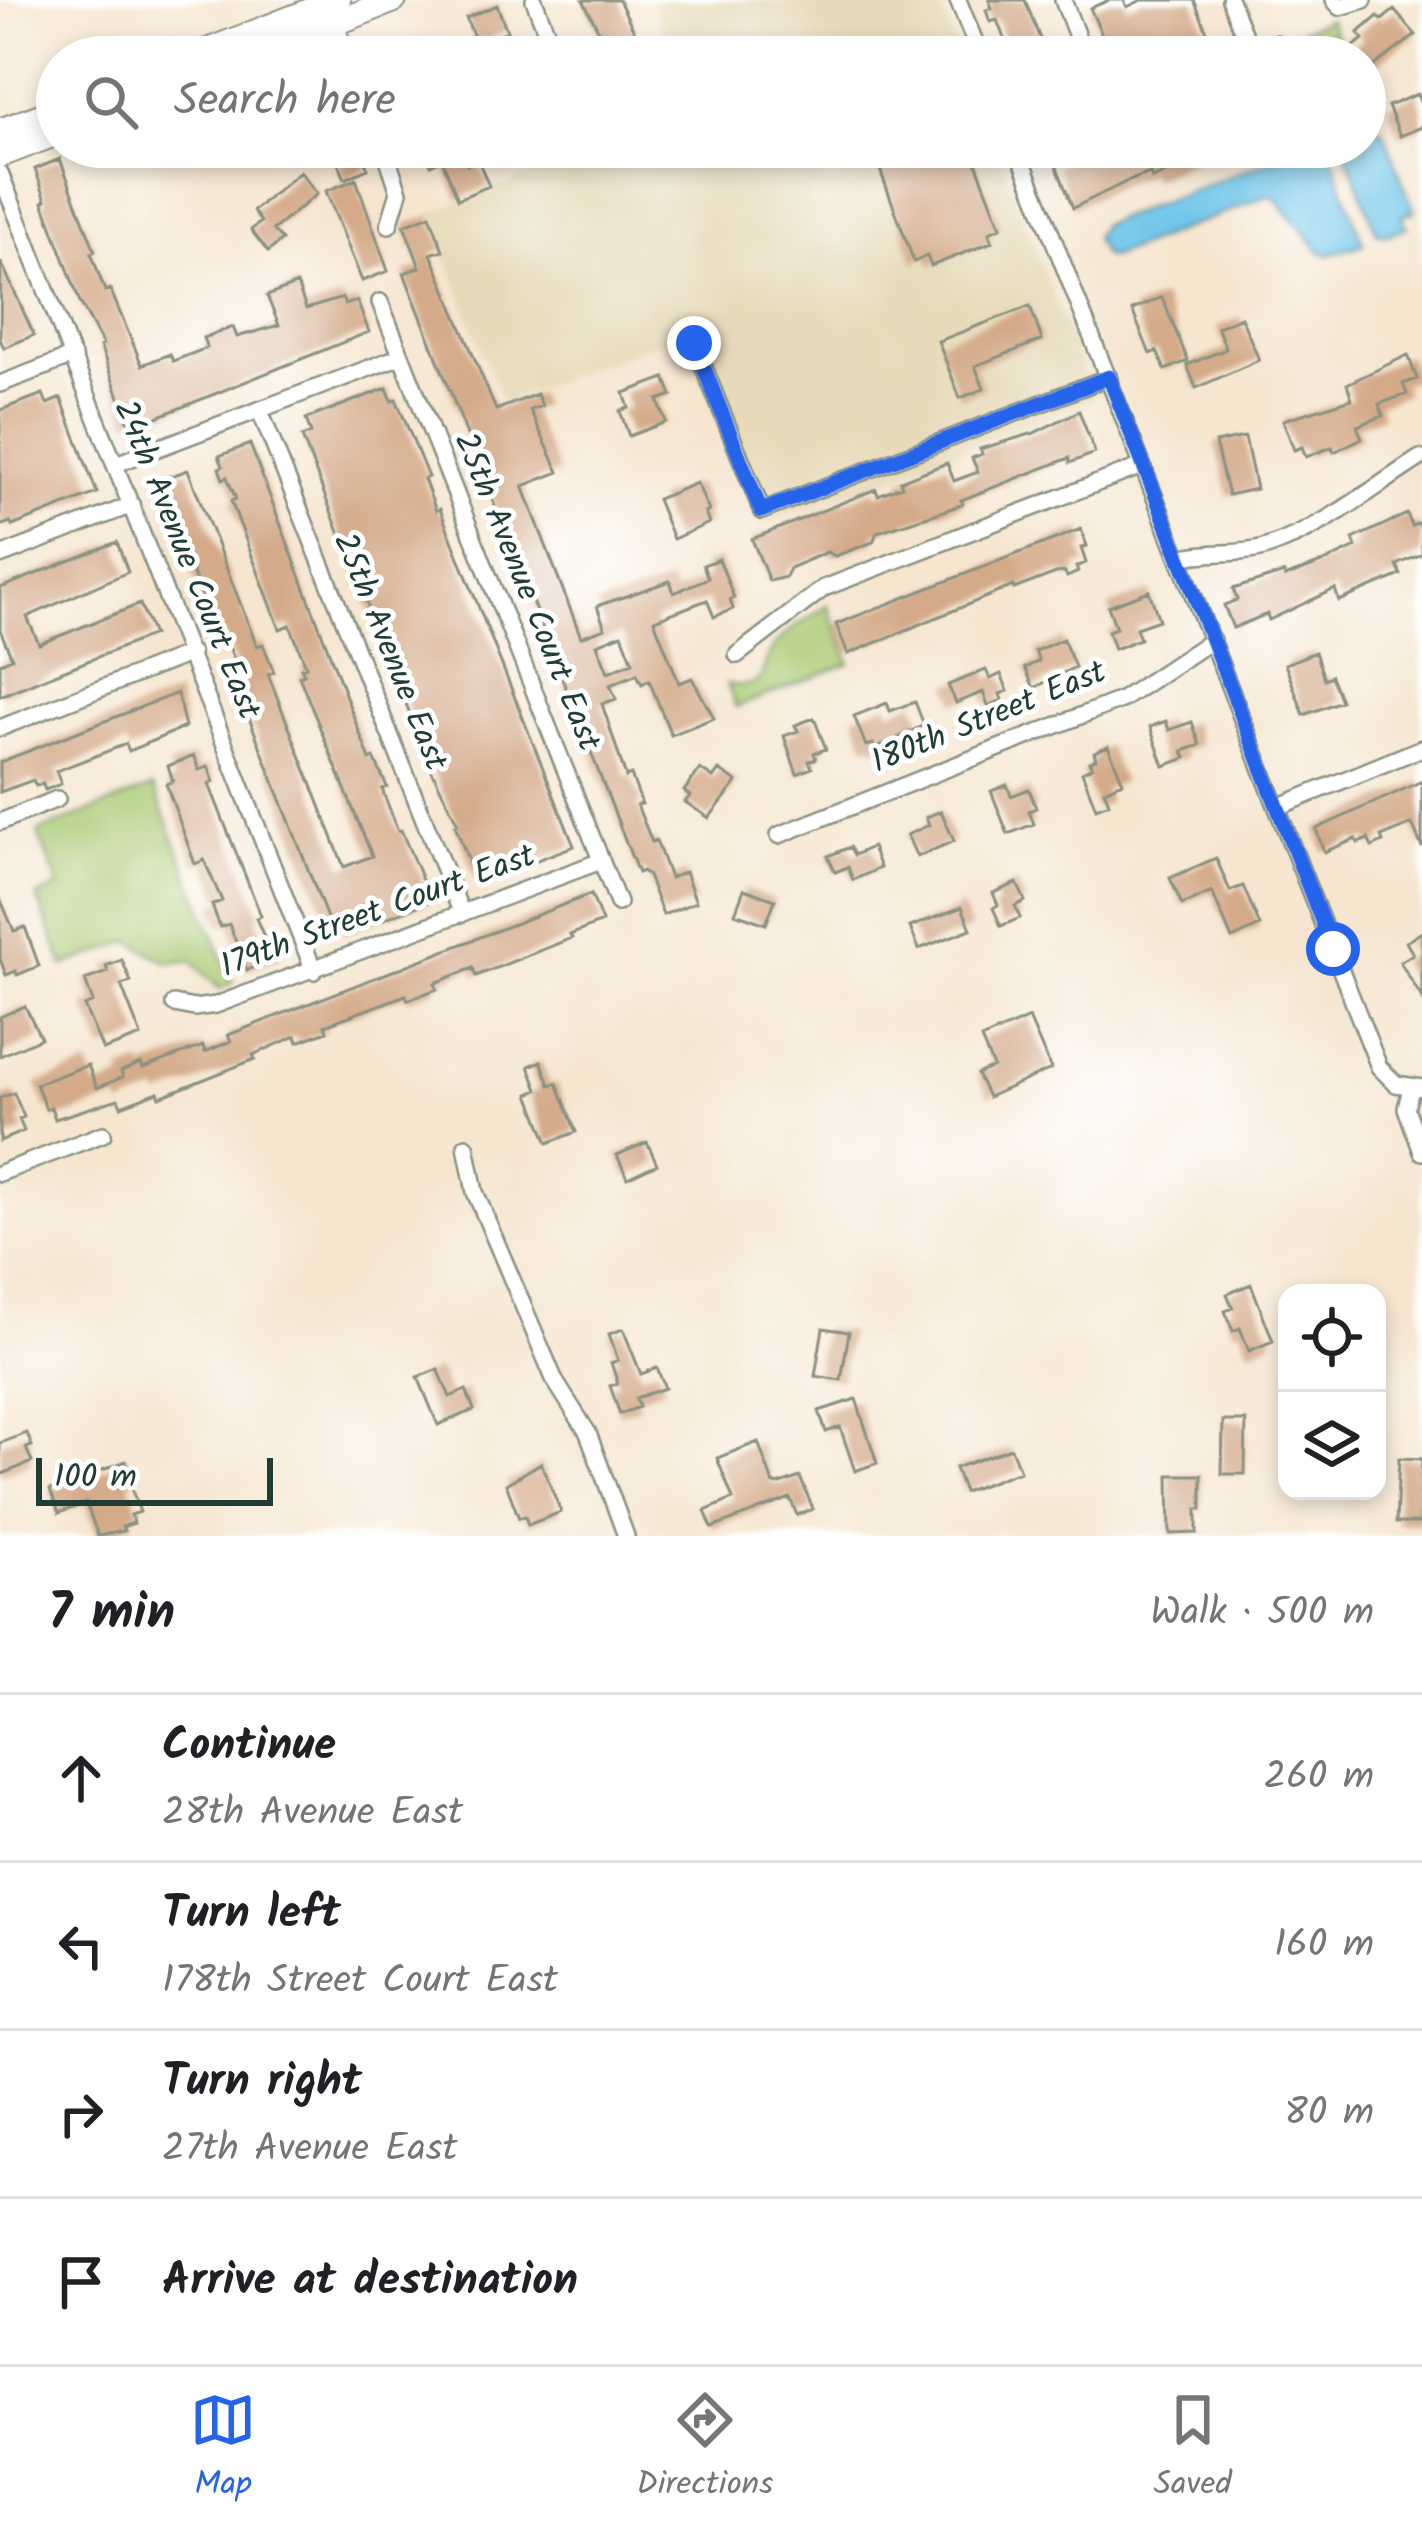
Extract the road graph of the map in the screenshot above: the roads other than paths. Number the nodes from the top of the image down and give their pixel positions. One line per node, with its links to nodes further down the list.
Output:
1 (370, 0): 10 (main road)
2 (394, 0): 9 (main road)
3 (534, 0): 13 (street)
4 (958, 0): 14 (street)
5 (1063, 0): 15 (street)
6 (1230, 0): 16 (street)
7 (1334, 0): 8 (street)
8 (1364, 0)
9 (336, 12): 10 (main road); 11 (main road)
10 (310, 33): 12 (main road)
11 (259, 36)
12 (302, 36)
13 (548, 36)
14 (973, 36)
15 (1077, 36)
16 (1240, 36)
17 (36, 118): 18 (main road)
18 (0, 131)
19 (36, 141): 20 (main road)
20 (0, 155)
21 (391, 168): 24 (street)
22 (1025, 168): 29 (street)
23 (0, 173): 27 (street, 24th Avenue Court East)
24 (388, 225)
25 (380, 302): 28 (street, 25th Avenue Court East)
26 (694, 343): 29 (street)
27 (73, 356): 30 (street); 33 (street, 24th Avenue Court East)
28 (401, 356): 31 (street); 47 (street, 25th Avenue Court East)
29 (1109, 377): 34 (street)
30 (0, 384)
31 (260, 411): 33 (street); 49 (street, 25th Avenue East)
32 (1420, 458): 37 (street)
33 (116, 464): 35 (street, 24th Avenue Court East)
34 (1142, 466): 37 (street); 40 (street)
35 (132, 505): 36 (street); 39 (street, 24th Avenue Court East)
36 (0, 556)
37 (1180, 558): 38 (street)
38 (1212, 640): 44 (street); 46 (street, 180th Street East)
39 (191, 653): 41 (street); 50 (street, 24th Avenue Court East)
40 (737, 655)
41 (0, 728)
42 (1422, 748): 44 (street)
43 (57, 800): 45 (street)
44 (1278, 807): 52 (street)
45 (0, 822)
46 (779, 835)
47 (601, 861): 48 (street, 25th Avenue Court East); 49 (street, 179th Street Court East)
48 (618, 903)
49 (462, 914): 50 (street, 179th Street Court East)
50 (314, 970): 51 (street, 179th Street Court East)
51 (174, 1004)
52 (1416, 1088): 55 (street)
53 (103, 1134): 56 (street)
54 (466, 1146): 57 (street)
55 (1422, 1152)
56 (0, 1173)
57 (626, 1536)

